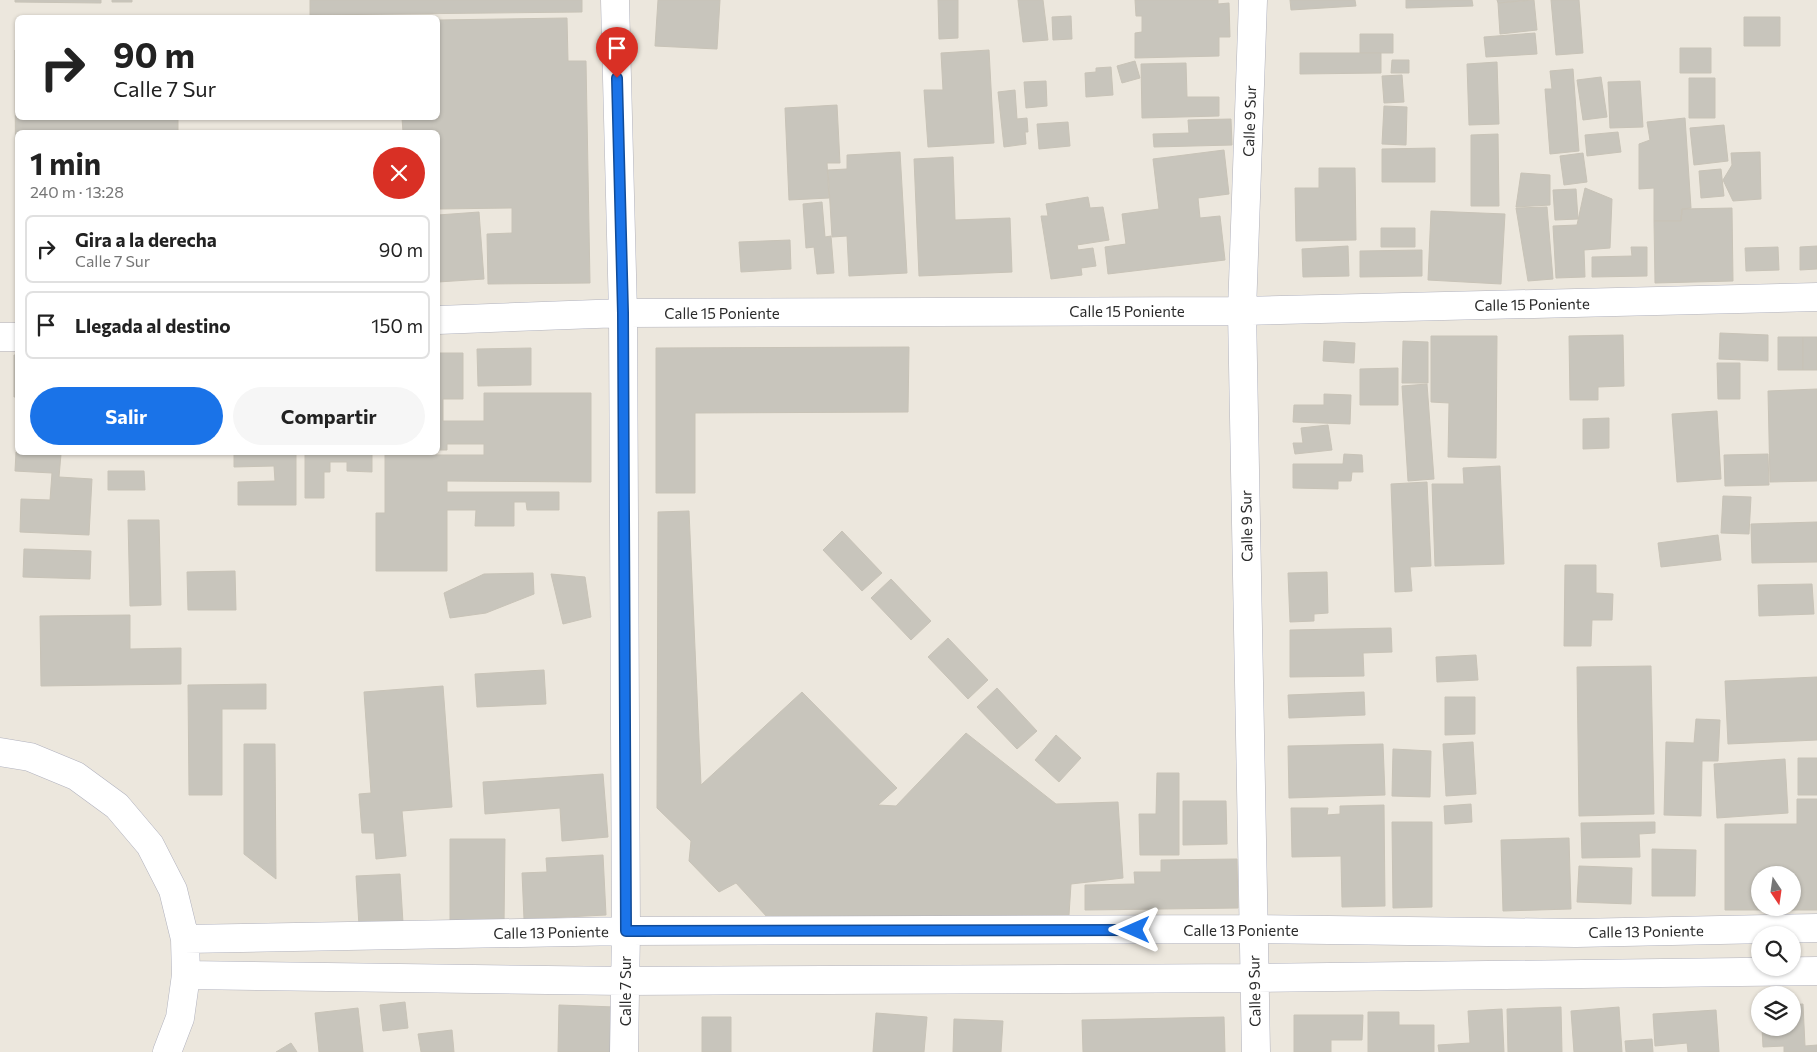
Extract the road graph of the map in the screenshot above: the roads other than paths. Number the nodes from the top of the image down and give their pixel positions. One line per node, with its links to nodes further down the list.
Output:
1 (615, 0): 5 (street, Calle 7 Sur)
2 (1253, 0): 4 (street, Calle 9 Sur)
3 (1817, 298): 4 (street, Calle 15 Poniente)
4 (1242, 311): 5 (street, Calle 15 Poniente); 11 (street, Calle 9 Sur)
5 (623, 313): 6 (street, Calle 15 Poniente); 12 (street, Calle 7 Sur)
6 (440, 320)
7 (0, 337): 8 (street)
8 (15, 337)
9 (0, 752): 13 (street)
10 (1817, 928): 11 (street, Calle 13 Poniente)
11 (1252, 929): 12 (street, Calle 13 Poniente); 16 (street, Calle 9 Sur)
12 (626, 931): 13 (street, Calle 13 Poniente); 17 (street, Calle 7 Sur)
13 (185, 939): 15 (street)
14 (1817, 971): 16 (street)
15 (186, 975): 17 (street); 18 (street)
16 (1254, 978): 17 (street); 20 (street, Calle 9 Sur)
17 (624, 981): 19 (street, Calle 7 Sur)
18 (167, 1052)
19 (624, 1052)
20 (1256, 1052)

